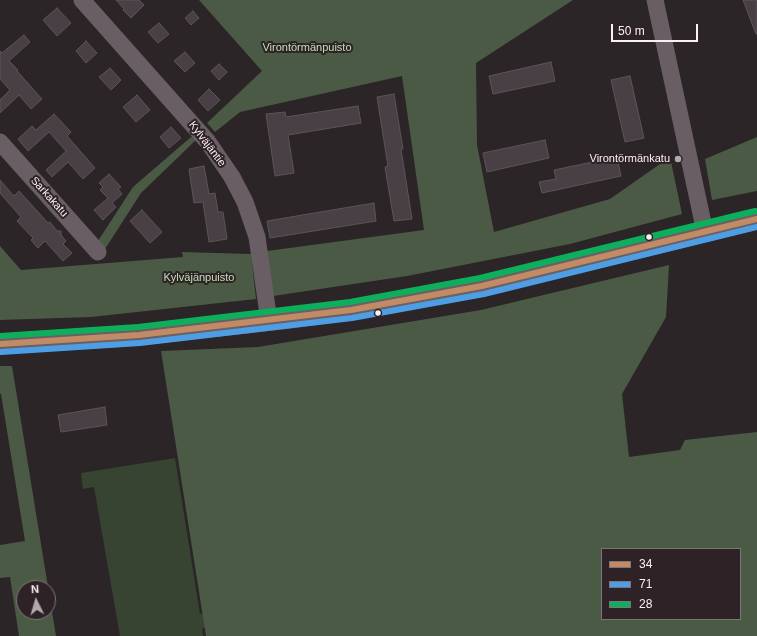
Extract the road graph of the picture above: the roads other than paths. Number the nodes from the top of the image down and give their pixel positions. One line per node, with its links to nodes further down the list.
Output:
1 (82, 0): 7 (street, Kylväjäntie)
2 (655, 0): 5 (street)
3 (0, 142): 6 (street, Sarkakatu)
4 (757, 219): 5 (main road)
5 (705, 232): 7 (main road)
6 (98, 252)
7 (269, 321): 8 (main road)
8 (0, 344)

